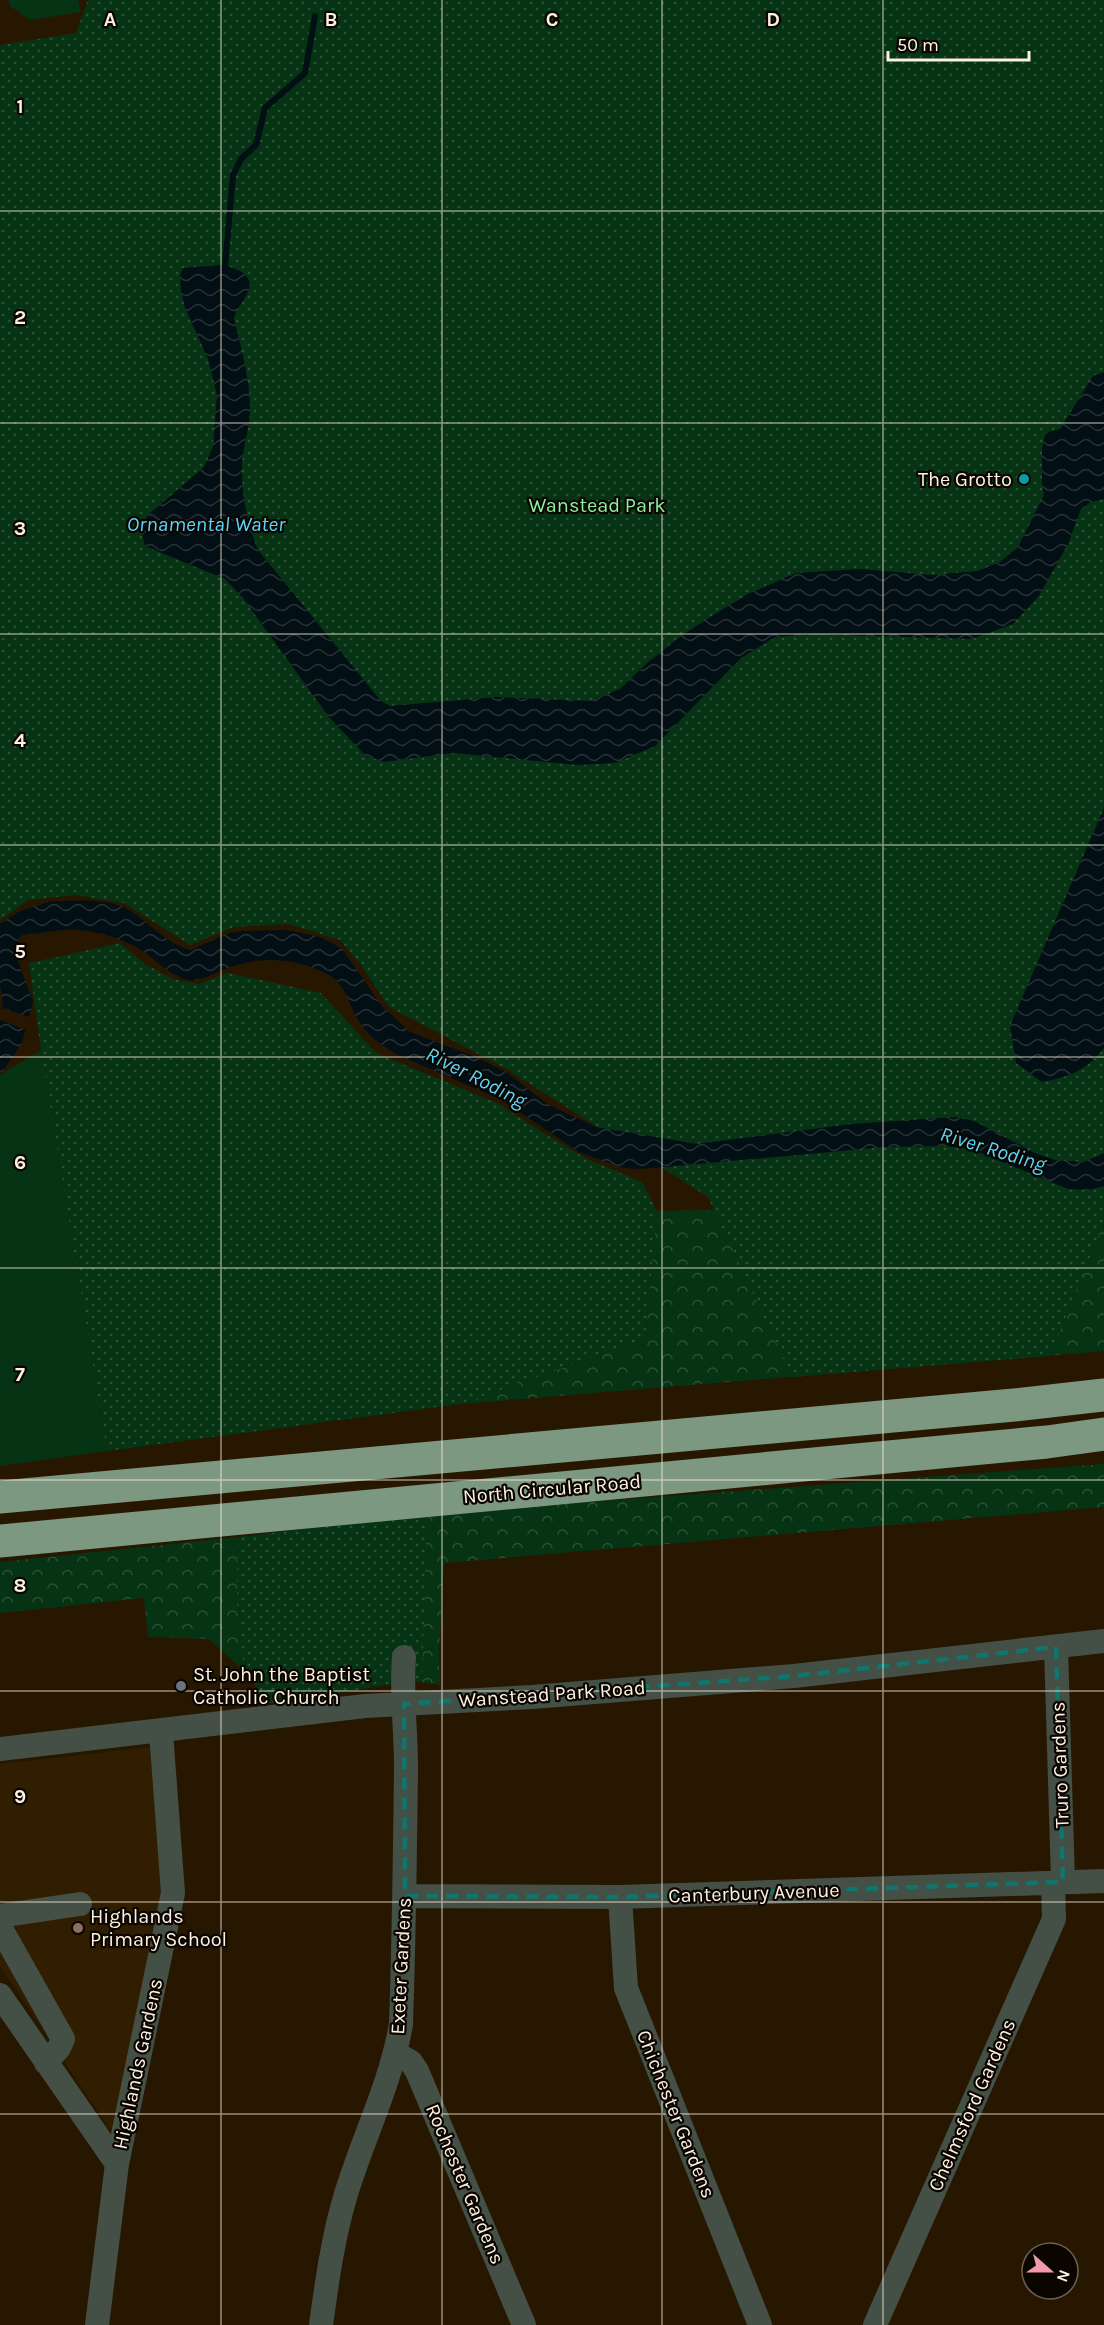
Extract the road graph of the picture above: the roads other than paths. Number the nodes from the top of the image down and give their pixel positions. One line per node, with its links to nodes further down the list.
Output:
1 (1104, 1395): 3 (highway)
2 (1104, 1434): 4 (highway, North Circular Road)
3 (0, 1497)
4 (0, 1541)
5 (1104, 1641): 6 (street, Wanstead Park Road)
6 (1056, 1647): 8 (street, Wanstead Park Road); 12 (street, Truro Gardens)
7 (404, 1657): 8 (street, Exeter Gardens)
8 (404, 1704): 9 (street, Wanstead Park Road); 13 (street, Exeter Gardens)
9 (161, 1732): 10 (street, Wanstead Park Road); 21 (street, Highlands Gardens)
10 (0, 1749)
11 (1104, 1881): 12 (street, Canterbury Avenue)
12 (1058, 1882): 14 (street, Canterbury Avenue); 26 (street, Chelmsford Gardens)
13 (405, 1896): 14 (street, Canterbury Avenue); 19 (street, Exeter Gardens)
14 (620, 1897): 25 (street, Chichester Gardens)
15 (80, 1904): 16 (street)
16 (0, 1916)
17 (0, 1927): 20 (street)
18 (0, 1995): 20 (street)
19 (395, 2053): 23 (street, Exeter Gardens); 24 (street, Rochester Gardens)
20 (46, 2063): 21 (street)
21 (117, 2164): 22 (street, Highlands Gardens)
22 (98, 2325)
23 (321, 2325)
24 (524, 2325)
25 (760, 2325)
26 (875, 2325)

